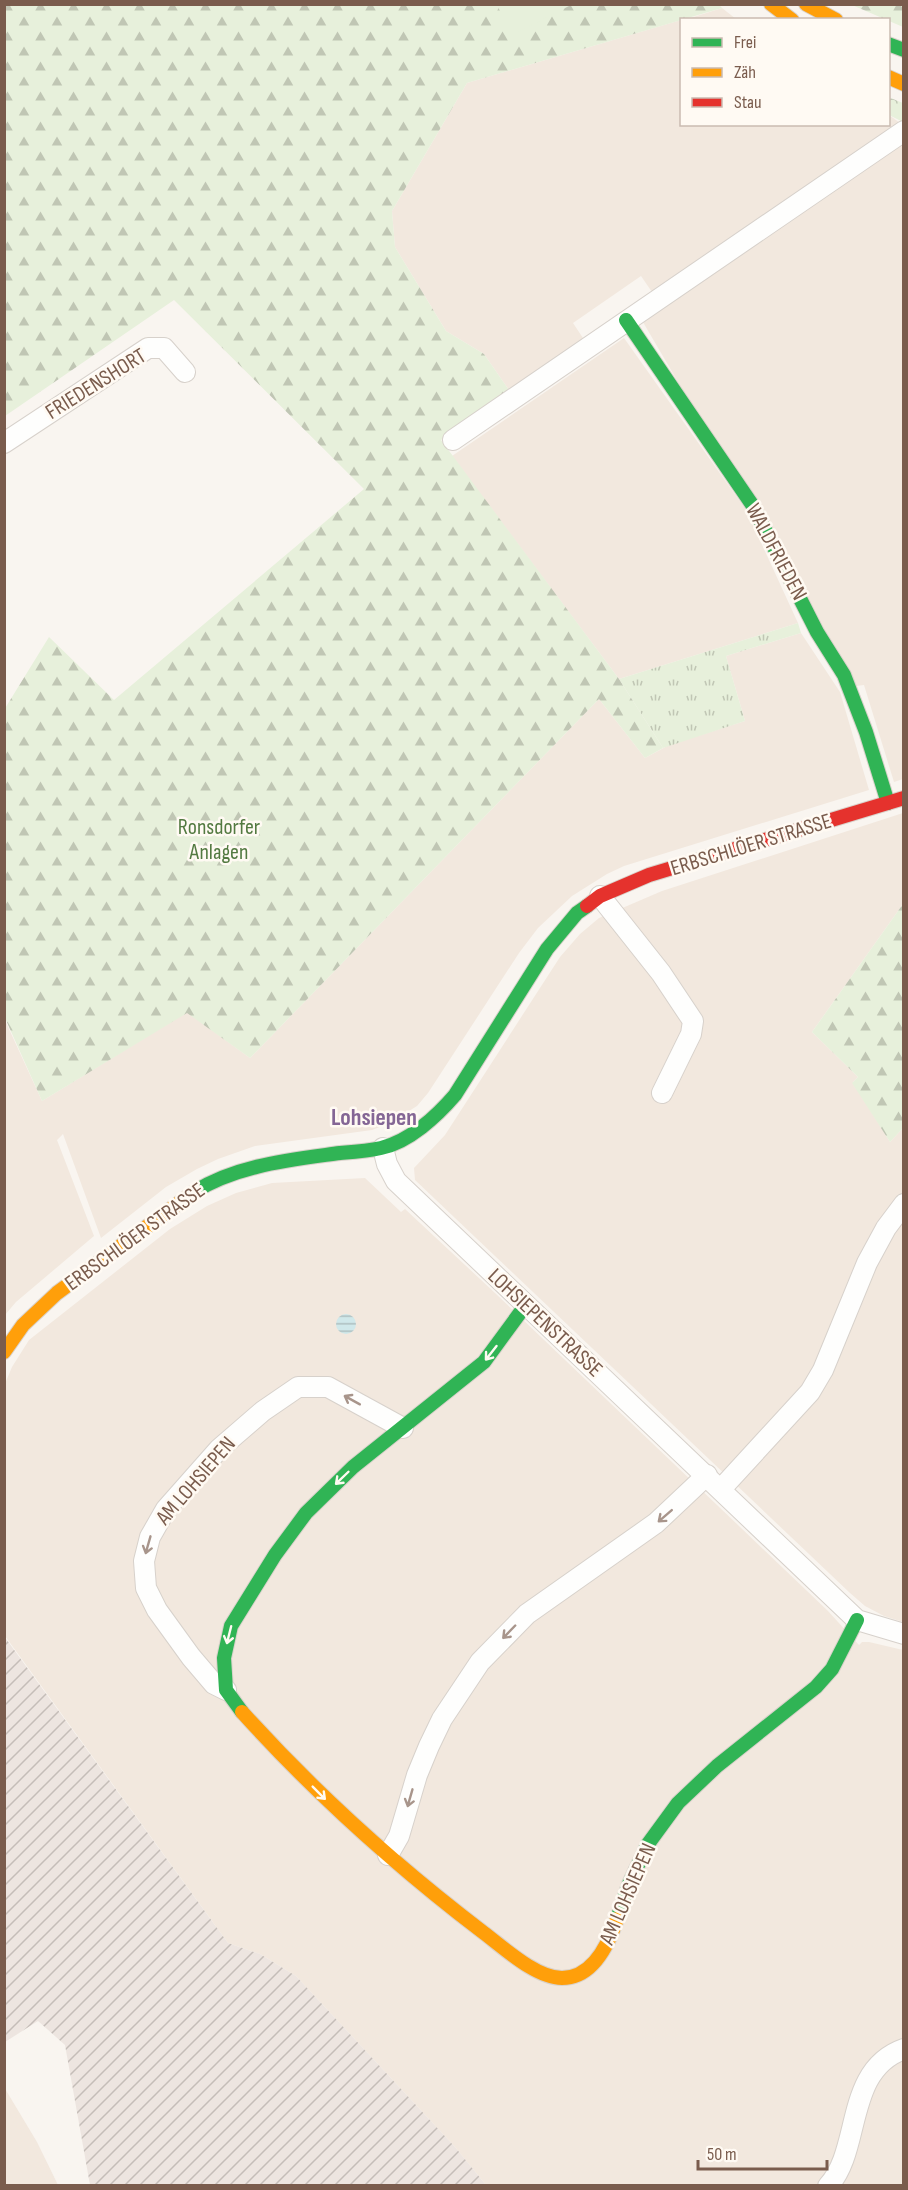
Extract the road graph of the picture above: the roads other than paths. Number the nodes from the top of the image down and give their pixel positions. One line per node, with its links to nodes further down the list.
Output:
1 (771, 4): 3 (street)
2 (806, 4): 4 (street)
3 (789, 18)
4 (832, 18)
5 (903, 131): 6 (street)
6 (626, 320): 8 (street); 11 (street, WALDFRIEDEN)
7 (185, 372): 9 (street, FRIEDENSHORT)
8 (453, 440)
9 (4, 442)
10 (903, 798): 11 (street, ERBSCHLÖER STRASSE)
11 (888, 803): 12 (street, ERBSCHLÖER STRASSE)
12 (600, 896): 13 (street); 14 (street, ERBSCHLÖER STRASSE)
13 (662, 1093)
14 (382, 1148): 16 (street, LOHSIEPENSTRASSE); 17 (street, ERBSCHLÖER STRASSE)
15 (903, 1204): 20 (street)
16 (525, 1306): 18 (street, one-way to 18); 19 (street, LOHSIEPENSTRASSE)
17 (4, 1352)
18 (403, 1428): 23 (street, one-way to 23); 23 (street, AM LOHSIEPEN, one-way to 23)
19 (707, 1475): 20 (street, LOHSIEPENSTRASSE); 24 (street, one-way to 24)
20 (721, 1489): 21 (street, LOHSIEPENSTRASSE)
21 (857, 1620): 22 (street, LOHSIEPENSTRASSE); 24 (street, AM LOHSIEPEN)
22 (903, 1634)
23 (226, 1690): 24 (street, AM LOHSIEPEN, one-way to 24)
24 (388, 1855)
25 (903, 2049): 26 (street)
26 (828, 2186)

